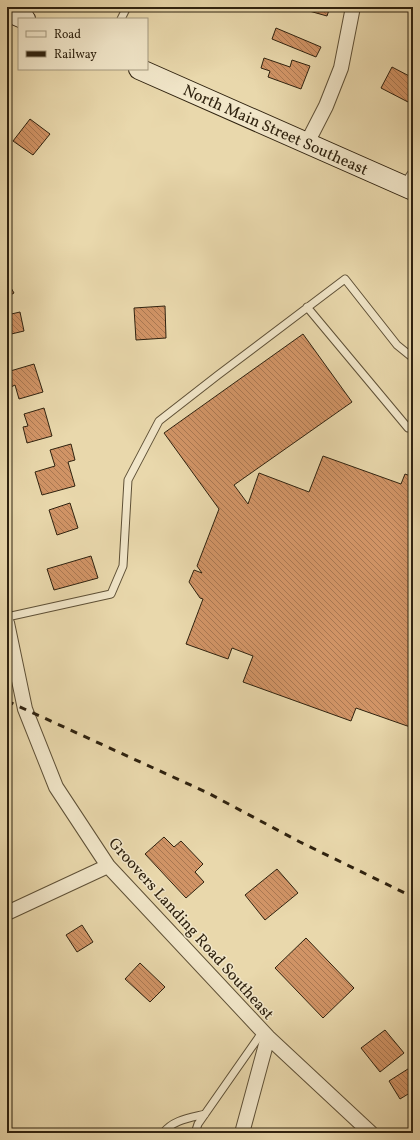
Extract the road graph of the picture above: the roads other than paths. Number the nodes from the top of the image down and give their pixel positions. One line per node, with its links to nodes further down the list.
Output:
1 (127, 7): 3 (lane)
2 (353, 7): 5 (street)
3 (122, 18)
4 (141, 70): 5 (street, North Main Street Southeast)
5 (307, 143): 6 (street, North Main Street Southeast)
6 (411, 185)
7 (307, 307): 8 (lane); 9 (lane); 10 (lane)
8 (413, 358)
9 (413, 427)
10 (7, 617)
11 (7, 623): 12 (street, Groovers Landing Road Southeast)
12 (108, 866): 13 (street); 14 (street, Groovers Landing Road Southeast)
13 (7, 913)
14 (265, 1034): 15 (lane); 18 (street); 19 (street, Groovers Landing Road Southeast)
15 (205, 1114): 16 (lane); 17 (lane)
16 (163, 1133)
17 (195, 1133)
18 (242, 1133)
19 (371, 1133)

